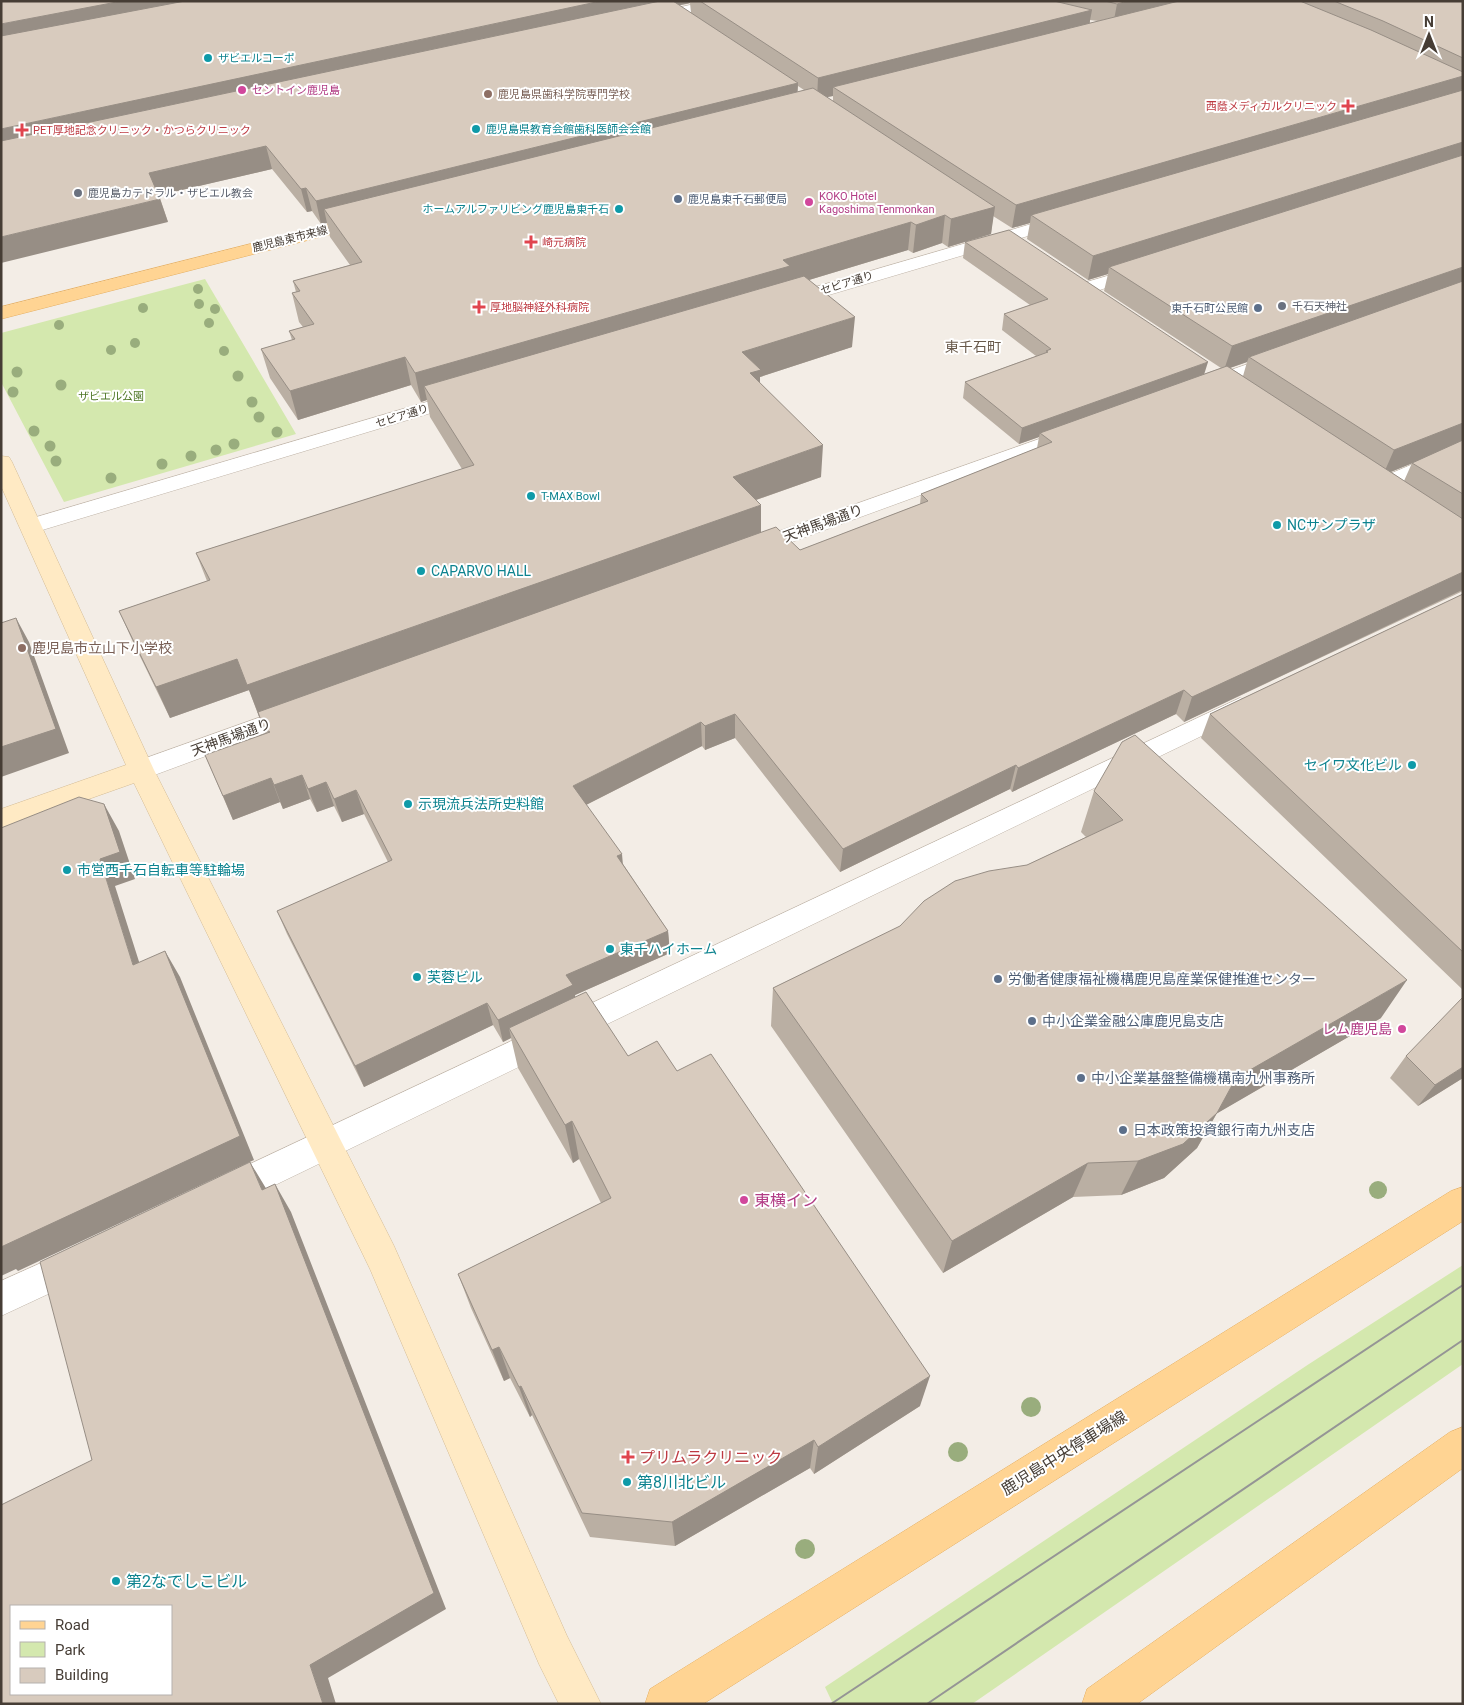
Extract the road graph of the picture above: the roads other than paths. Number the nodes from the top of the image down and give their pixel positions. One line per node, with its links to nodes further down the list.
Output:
1 (655, 1): 3 (street)
2 (729, 1): 3 (street)
3 (672, 12): 4 (street); 5 (street)
4 (639, 20)
5 (689, 23)
6 (1084, 214): 12 (street, セピア通り)
7 (384, 215): 13 (main road, 鹿児島東市来線)
8 (1153, 267): 10 (street)
9 (1071, 277): 10 (street)
10 (1087, 288): 11 (street)
11 (1103, 298)
12 (769, 306)
13 (1, 313)
14 (1295, 353): 15 (street)
15 (1215, 375): 17 (street); 18 (street)
16 (486, 391): 23 (street, セピア通り)
17 (1183, 393)
18 (1246, 396)
19 (1092, 426): 24 (street, 天神馬場通り)
20 (1463, 449): 22 (street)
21 (1, 462): 23 (street)
22 (1381, 486)
23 (31, 526): 27 (street)
24 (733, 556)
25 (1265, 695): 29 (street)
26 (316, 706): 27 (street, 天神馬場通り)
27 (141, 770): 28 (street, 天神馬場通り); 29 (street)
28 (1, 820)
29 (326, 1144): 31 (street); 35 (street)
30 (1463, 1202): 36 (main road, 鹿児島中央停車場線)
31 (204, 1203)
32 (107, 1249): 33 (street)
33 (1, 1299)
34 (1463, 1445): 37 (main road)
35 (581, 1704)
36 (665, 1704)
37 (1102, 1704)

